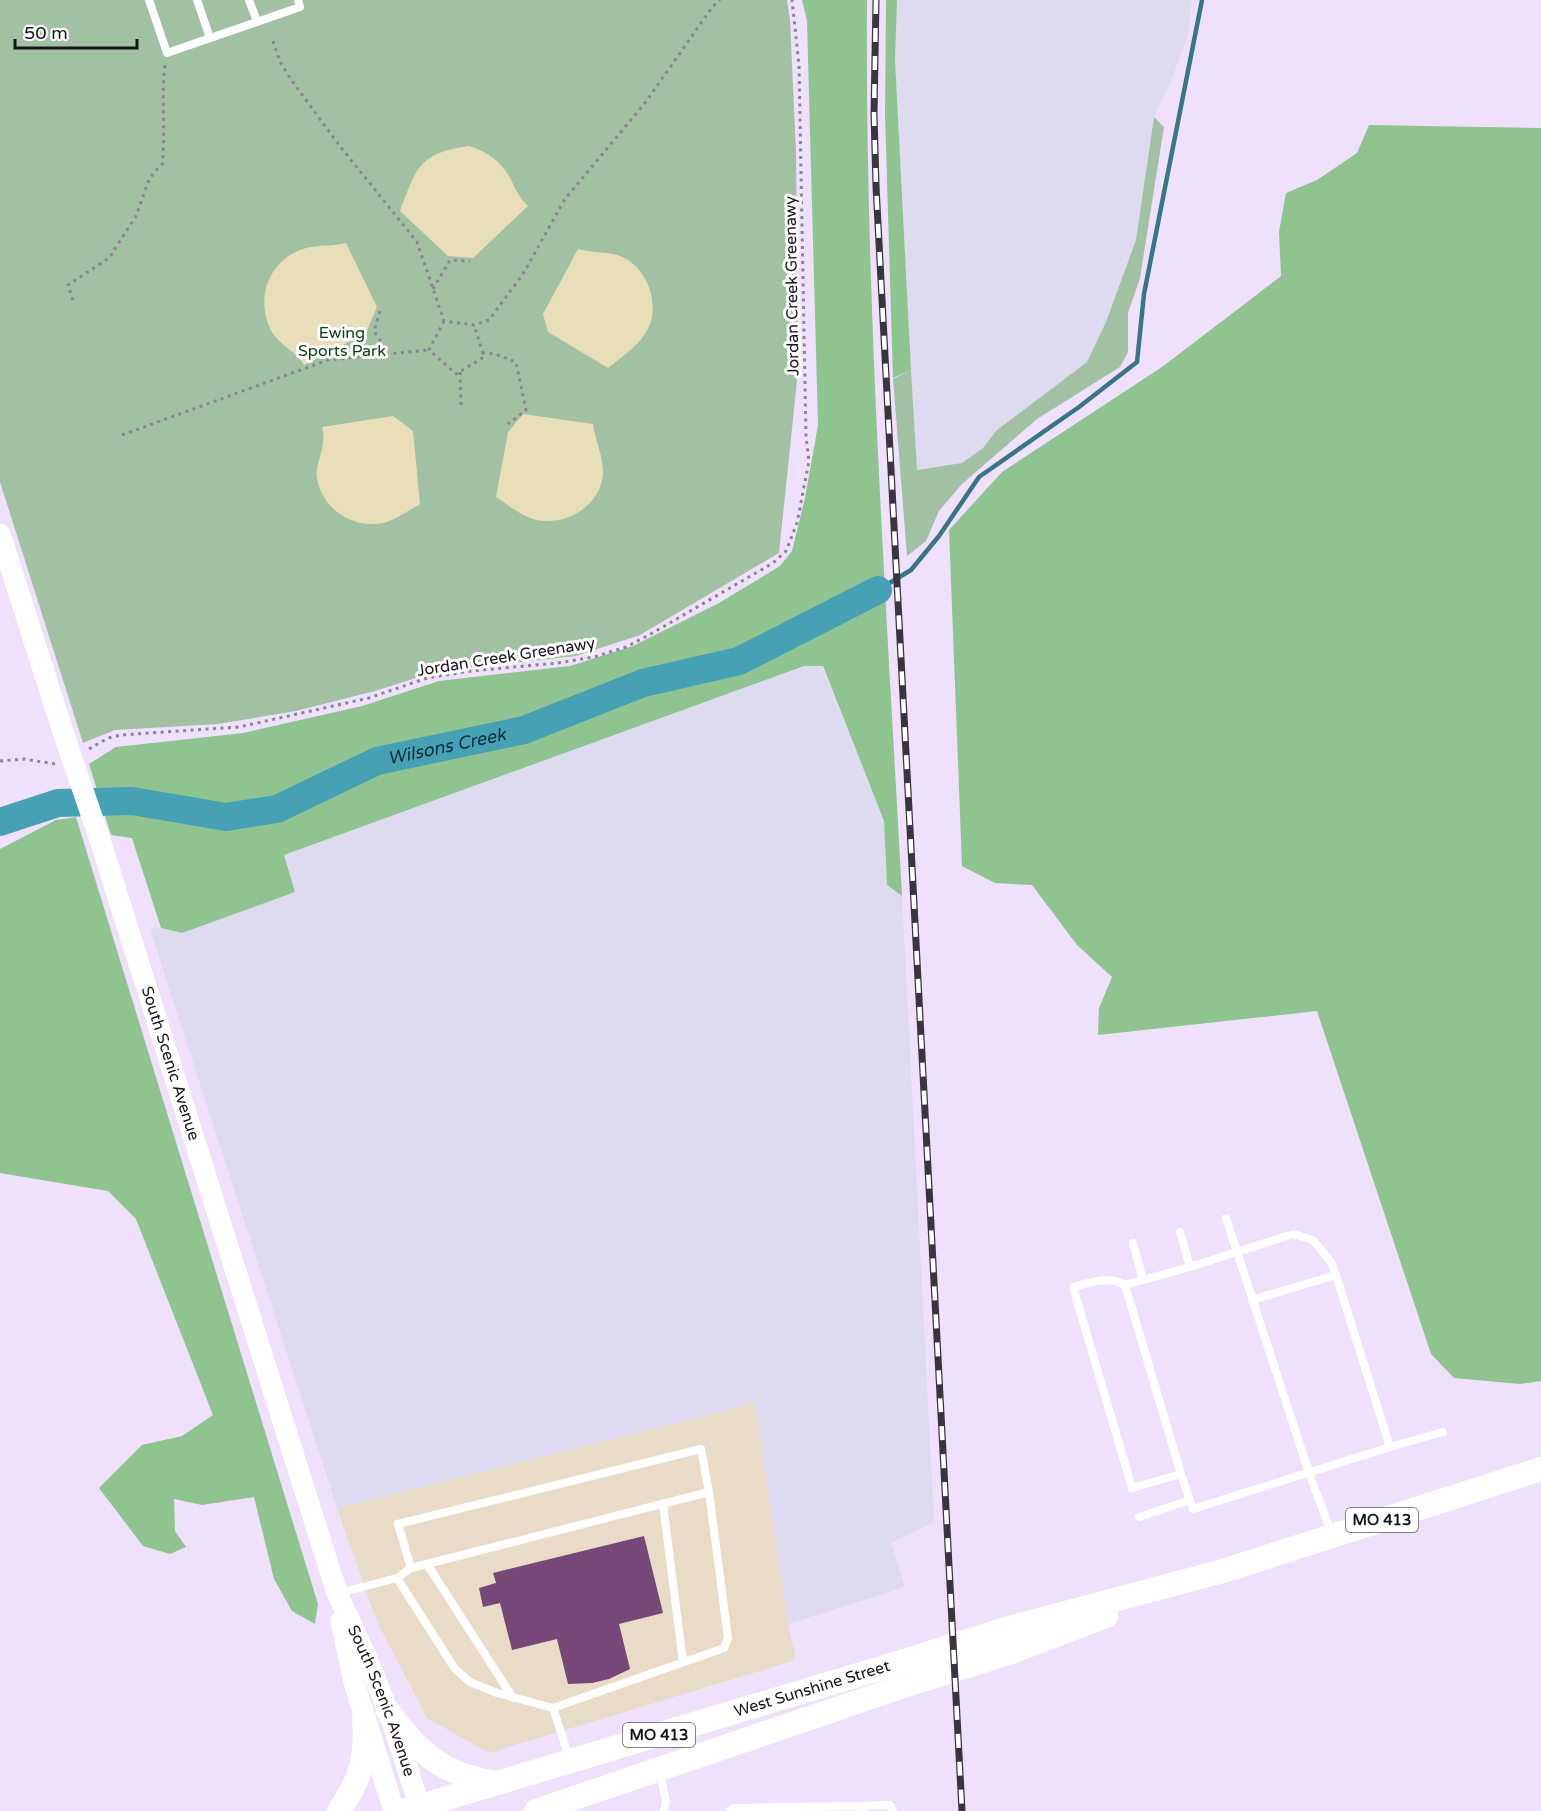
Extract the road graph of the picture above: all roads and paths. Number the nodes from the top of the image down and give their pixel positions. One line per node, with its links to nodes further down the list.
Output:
1 (148, 0): 10 (lane)
2 (197, 0): 8 (lane)
3 (249, 0): 7 (lane)
4 (298, 0): 7 (lane)
5 (720, 0): 16 (path)
6 (792, 0): 25 (path, Jordan Creek Greenawy)
7 (257, 21): 8 (lane)
8 (210, 38): 10 (lane)
9 (273, 41): 12 (path)
10 (166, 53): 13 (path)
11 (470, 261): 12 (path)
12 (433, 289): 15 (path)
13 (73, 300)
14 (380, 311): 17 (path)
15 (444, 321): 16 (path); 18 (path)
16 (474, 325): 19 (path)
17 (385, 348)
18 (429, 350): 20 (path); 23 (path)
19 (482, 353): 20 (path); 22 (path)
20 (460, 372): 21 (path)
21 (460, 407)
22 (508, 424)
23 (122, 435)
24 (0, 534): 51 (main road, South Scenic Avenue)
25 (89, 749)
26 (0, 761): 27 (path)
27 (56, 764)
28 (1226, 1218): 31 (lane)
29 (1180, 1232): 32 (lane)
30 (1133, 1242): 34 (lane)
31 (1236, 1252): 32 (lane); 33 (lane); 36 (lane)
32 (1190, 1267): 34 (lane)
33 (1335, 1275): 36 (lane); 38 (lane)
34 (1143, 1280): 35 (lane)
35 (1125, 1285): 41 (lane); 41 (lane)
36 (1252, 1300): 40 (lane)
37 (1443, 1432): 38 (lane)
38 (1390, 1447): 40 (lane)
39 (1541, 1469): 46 (main road, West Sunshine Street / MO 413)
40 (1310, 1473): 43 (lane); 46 (lane)
41 (1181, 1474): 43 (lane)
42 (709, 1492): 44 (lane); 48 (lane); 52 (lane)
43 (1190, 1500): 45 (lane)
44 (663, 1504): 47 (lane); 52 (lane)
45 (1139, 1516)
46 (1333, 1536): 49 (main road, West Sunshine Street / MO 413)
47 (427, 1564): 48 (lane); 54 (lane)
48 (411, 1568): 50 (lane)
49 (1222, 1571): 53 (main road, West Sunshine Street / MO 413); 53 (main road, West Sunshine Street / MO 413)
50 (397, 1578): 51 (lane); 54 (lane)
51 (337, 1593): 56 (main road, South Scenic Avenue); 57 (main road, South Scenic Avenue)
52 (683, 1662): 55 (lane)
53 (900, 1675): 58 (main road, West Sunshine Street / MO 413); 59 (main road, West Sunshine Street / MO 413)
54 (513, 1698): 55 (lane)
55 (553, 1708): 58 (lane)
56 (388, 1711): 60 (main road); 62 (main road, South Scenic Avenue)
57 (364, 1717): 64 (main road); 65 (main road, South Scenic Avenue)
58 (571, 1762): 60 (main road, West Sunshine Street / MO 413)
59 (659, 1770): 63 (lane); 66 (main road, West Sunshine Street / MO 413)
60 (499, 1783): 62 (main road, West Sunshine Street / MO 413)
61 (863, 1808): 67 (lane); 68 (lane)
62 (415, 1809)
63 (665, 1810)
64 (339, 1811)
65 (394, 1811)
66 (536, 1811)
67 (730, 1811)
68 (893, 1811)

